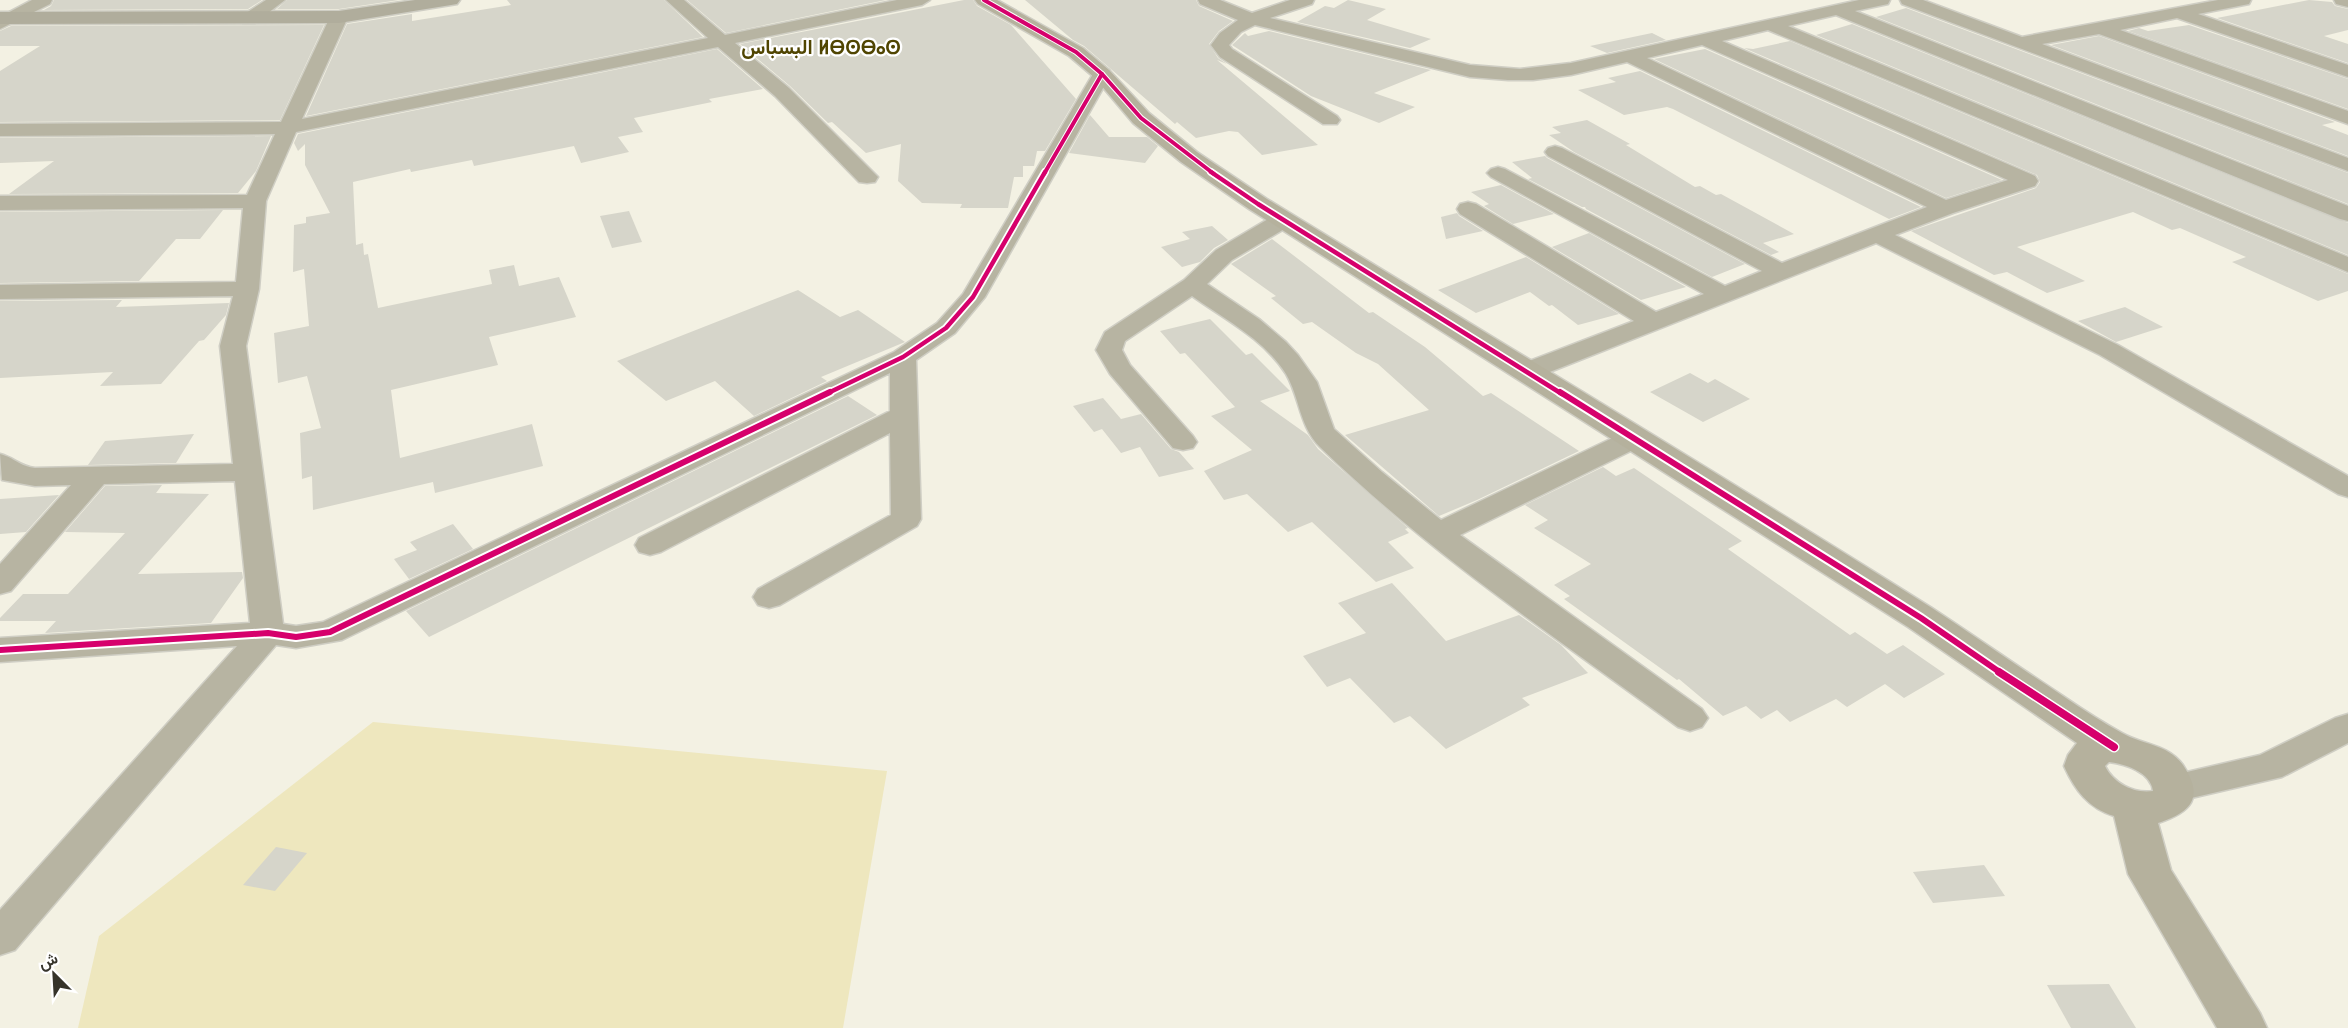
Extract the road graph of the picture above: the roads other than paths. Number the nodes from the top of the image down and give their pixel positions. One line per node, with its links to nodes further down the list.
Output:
1 (44, 0): 20 (street)
2 (277, 0): 18 (street)
3 (451, 0): 13 (main road)
4 (674, 0): 23 (street)
5 (922, 0): 23 (street)
6 (984, 0): 28 (street)
7 (1206, 0): 19 (street)
8 (1306, 0): 19 (street)
9 (1882, 0): 15 (street)
10 (1908, 0): 25 (street)
11 (2243, 0): 16 (street)
12 (2342, 0): 14 (street)
13 (426, 2): 17 (main road)
14 (2348, 3)
15 (1838, 10): 21 (street); 41 (street)
16 (2178, 13): 22 (street); 27 (street)
17 (339, 17): 18 (main road); 31 (street)
18 (249, 19): 20 (main road)
19 (1252, 19): 26 (street); 30 (street)
20 (4, 20)
21 (1770, 25): 24 (street); 44 (street)
22 (2100, 30): 25 (street); 29 (street)
23 (723, 40): 31 (street); 36 (street)
24 (1706, 40): 26 (street); 39 (street)
25 (2020, 42): 34 (street)
26 (1630, 57): 39 (street)
27 (2348, 71)
28 (1102, 74): 42 (street); 51 (street)
29 (2348, 118)
30 (1330, 120)
31 (289, 128): 32 (street); 37 (street)
32 (0, 130)
33 (1555, 152): 45 (street)
34 (2348, 165)
35 (1498, 172): 49 (street)
36 (867, 177)
37 (255, 201): 38 (street); 47 (street)
38 (0, 203)
39 (1945, 208): 43 (street)
40 (1468, 209): 50 (street)
41 (2348, 214)
42 (1283, 220): 46 (street); 52 (street)
43 (1877, 235): 45 (street); 59 (street)
44 (2348, 265)
45 (1781, 272): 49 (street)
46 (1192, 285): 55 (street); 60 (street)
47 (246, 289): 48 (street); 57 (street)
48 (0, 292)
49 (1724, 295): 50 (street)
50 (1654, 322): 52 (street)
51 (903, 357): 53 (street); 64 (street)
52 (1528, 371): 54 (street)
53 (904, 415): 61 (street); 63 (street)
54 (1635, 438): 60 (street); 68 (street)
55 (1183, 442)
56 (0, 463): 58 (street)
57 (248, 472): 58 (street); 64 (street)
58 (96, 476): 62 (street)
59 (2348, 488)
60 (1439, 533): 66 (street)
61 (650, 545)
62 (0, 584)
63 (769, 597)
64 (268, 633): 65 (street); 71 (street)
65 (0, 650)
66 (1690, 718)
67 (2348, 726): 69 (street)
68 (2114, 747): 69 (street); 70 (street)
69 (2174, 788): 70 (street)
70 (2133, 807): 72 (street)
71 (0, 939)
72 (2243, 1028)

